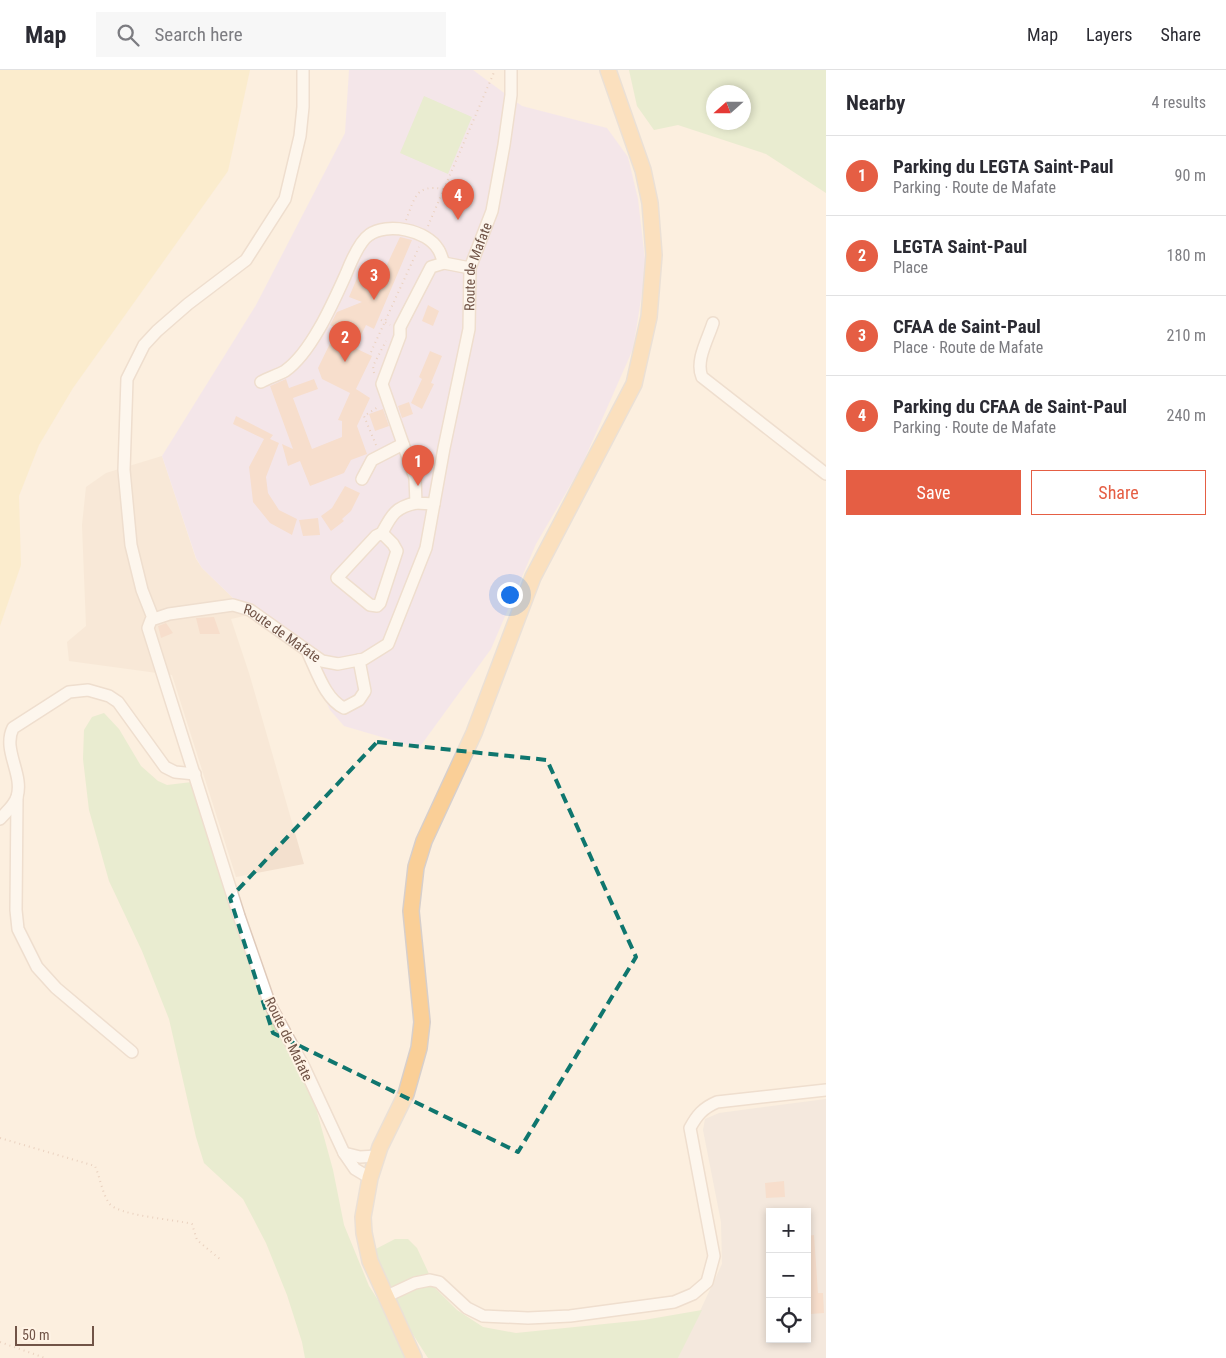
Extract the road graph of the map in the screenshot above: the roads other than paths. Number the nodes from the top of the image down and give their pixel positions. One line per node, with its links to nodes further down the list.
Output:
1 (303, 70): 14 (street)
2 (511, 70): 5 (street, Route de Mafate)
3 (608, 70): 23 (main road)
4 (444, 263): 5 (street); 7 (street); 8 (street)
5 (470, 268): 12 (street, Route de Mafate)
6 (713, 323): 9 (street)
7 (261, 382)
8 (403, 444): 10 (street); 11 (street)
9 (826, 474)
10 (362, 479)
11 (416, 503): 12 (street); 13 (street)
12 (434, 504): 16 (street, Route de Mafate)
13 (382, 533): 13 (street)
14 (153, 618): 15 (street, Route de Mafate); 17 (street, Route de Mafate)
15 (307, 652): 16 (street, Route de Mafate); 16 (street)
16 (359, 660)
17 (195, 774): 18 (street); 22 (street, Route de Mafate)
18 (17, 796): 19 (street); 20 (street)
19 (0, 819)
20 (132, 1052)
21 (826, 1090): 25 (street)
22 (344, 1153): 23 (street); 24 (street, Route de Mafate)
23 (377, 1156): 24 (main road)
24 (370, 1178): 25 (main road)
25 (385, 1297): 26 (main road)
26 (414, 1358)

